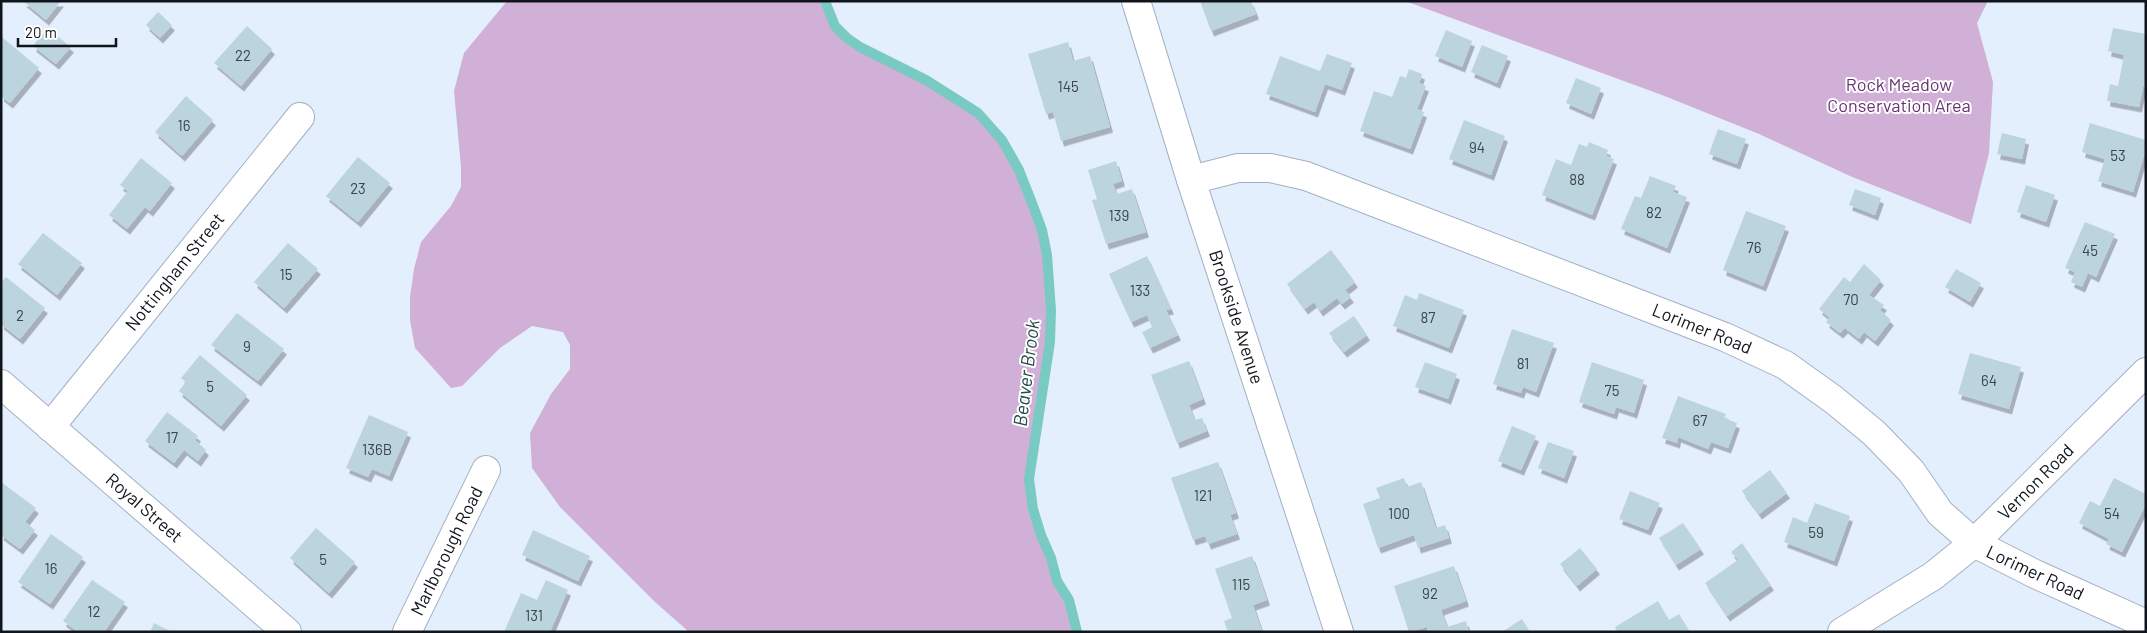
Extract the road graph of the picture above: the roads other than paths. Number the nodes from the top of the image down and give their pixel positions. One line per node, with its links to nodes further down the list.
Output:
1 (1136, 1): 3 (street, Brookside Avenue)
2 (300, 117): 6 (street, Nottingham Street)
3 (1191, 180): 8 (street, Lorimer Road); 12 (street, Brookside Avenue)
4 (2146, 372): 8 (street, Vernon Road)
5 (1, 384): 6 (street, Royal Street)
6 (50, 428): 10 (street, Royal Street)
7 (486, 470): 11 (street, Marlborough Road)
8 (1974, 544): 9 (street, Lorimer Road); 13 (street, Vernon Road)
9 (2146, 624)
10 (287, 632)
11 (407, 632)
12 (1339, 632)
13 (1842, 632)

